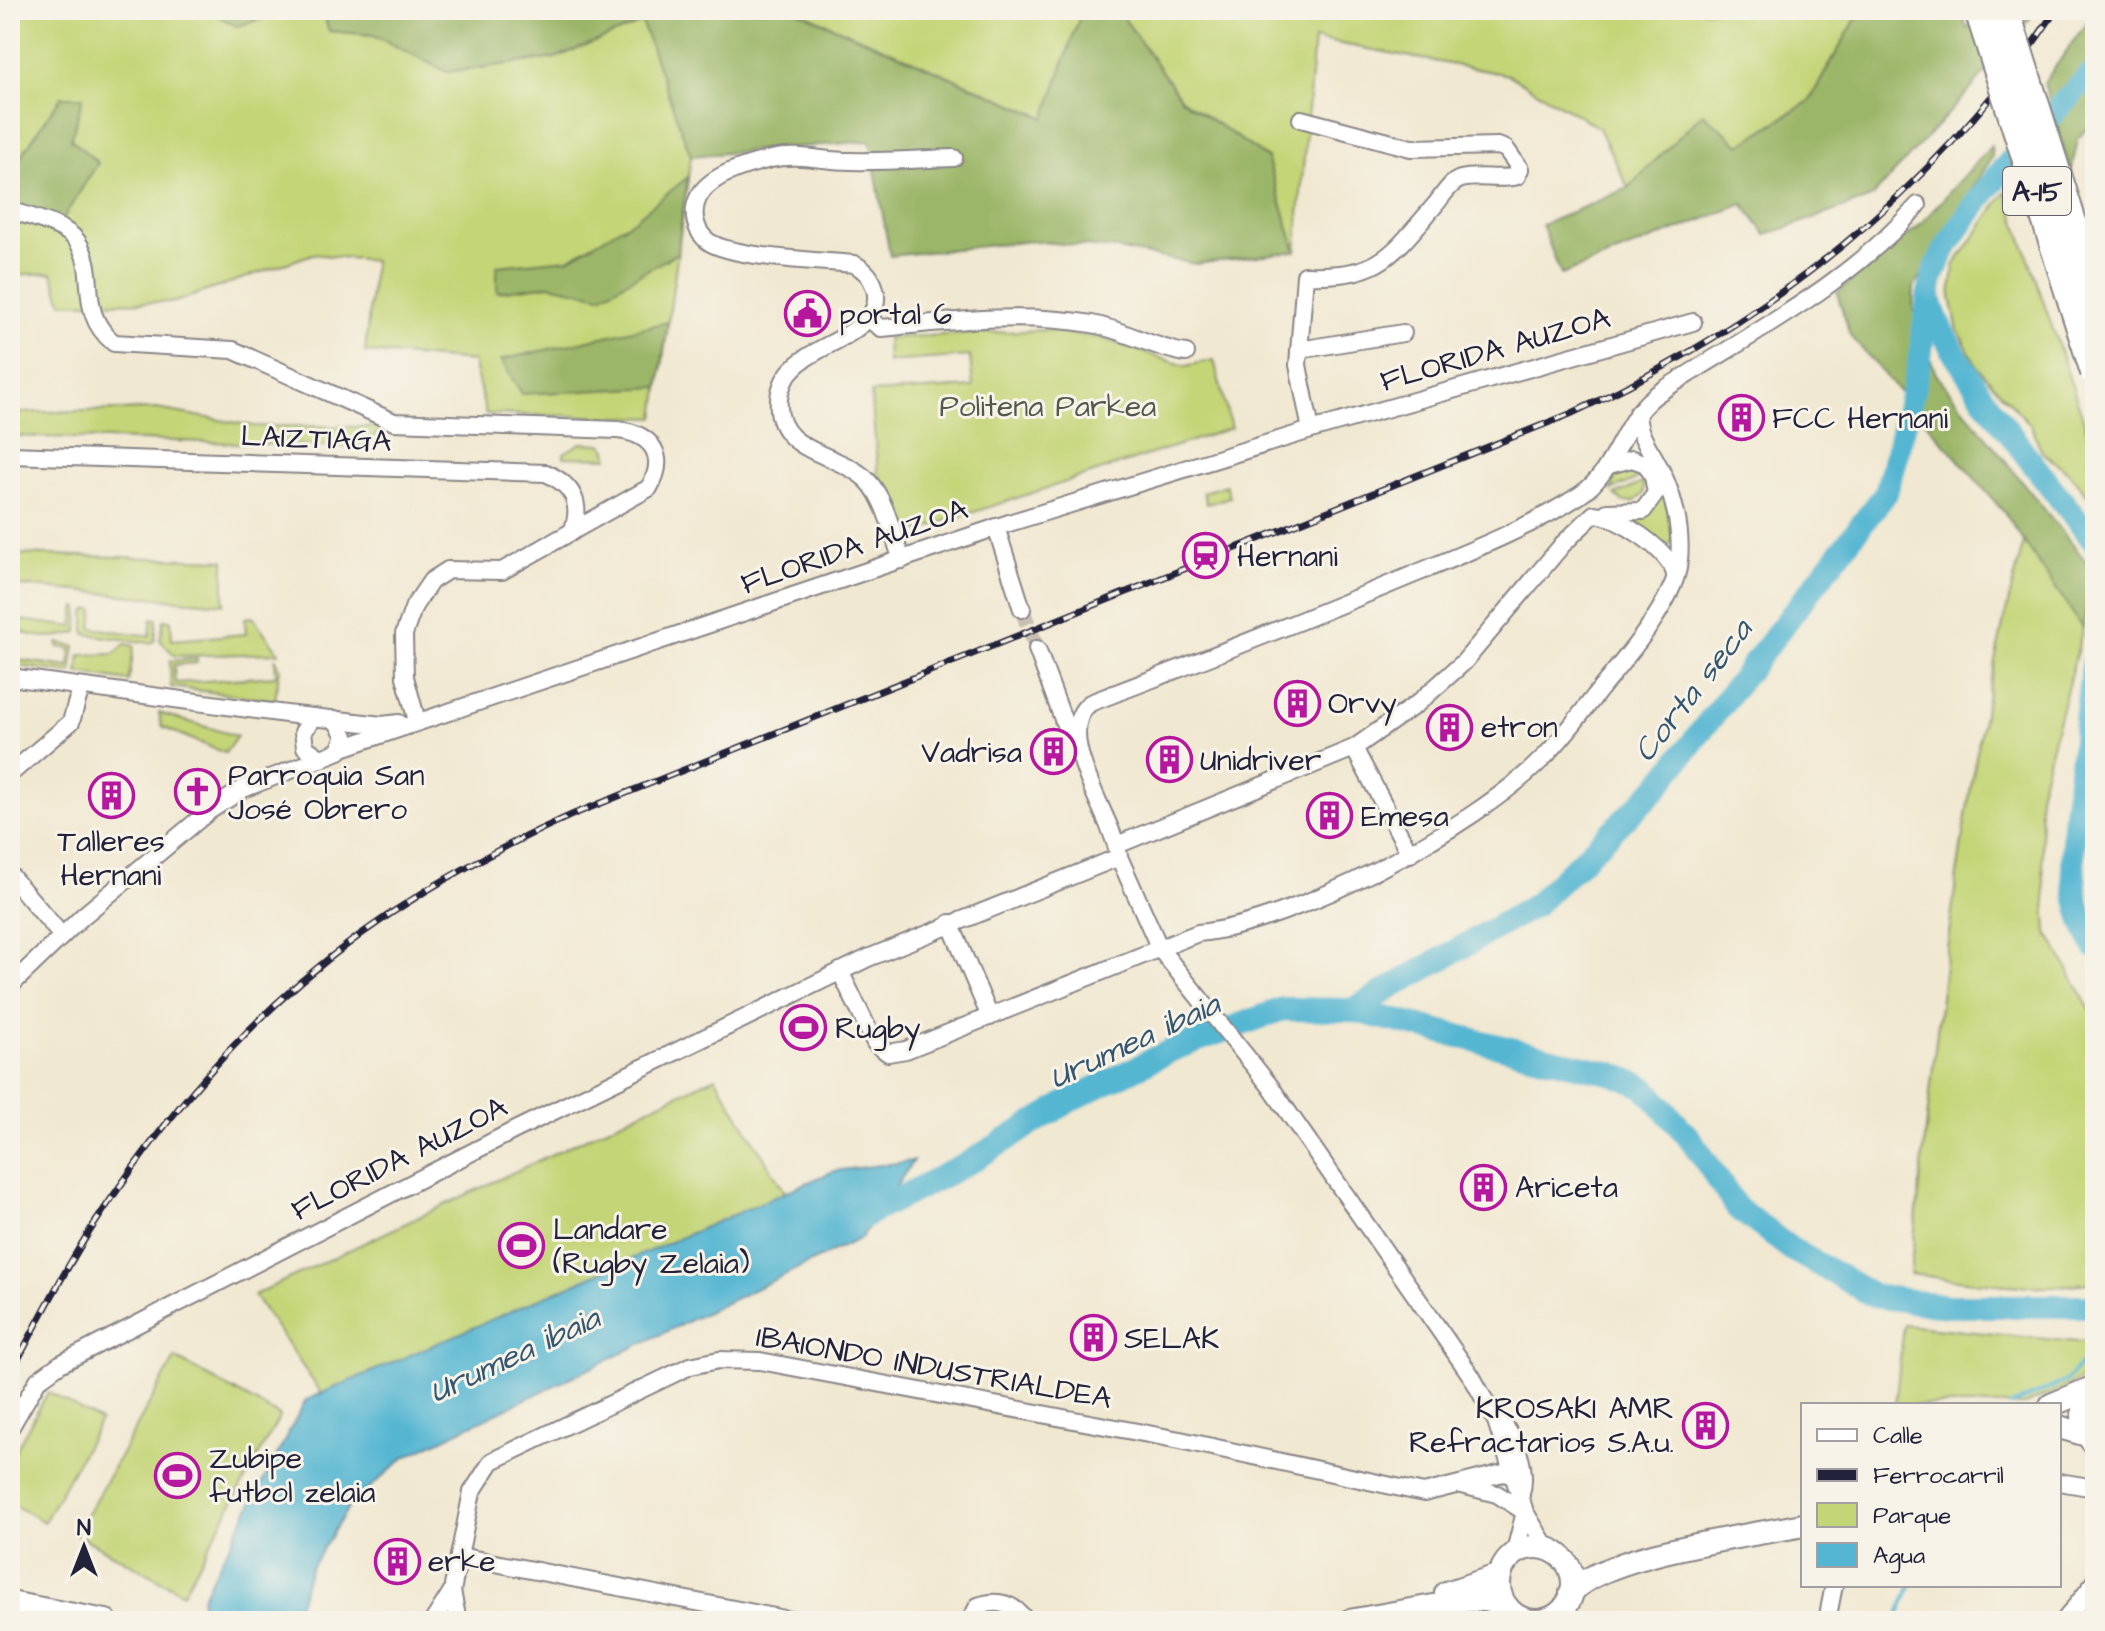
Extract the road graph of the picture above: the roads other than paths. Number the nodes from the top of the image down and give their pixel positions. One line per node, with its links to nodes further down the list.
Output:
1 (1979, 10): 13 (highway, A-15, bridge)
2 (2005, 10): 7 (highway, A-15, bridge)
3 (1301, 119): 11 (street)
4 (954, 158): 8 (street)
5 (1918, 205): 14 (street)
6 (10, 210): 22 (street)
7 (2095, 295)
8 (868, 319): 12 (street); 24 (street)
9 (1693, 322): 15 (street, FLORIDA AUZOA)
10 (1403, 333): 11 (street, FLORIDA AUZOA)
11 (1299, 350): 15 (street)
12 (1186, 353)
13 (2095, 372)
14 (1637, 413): 16 (street); 17 (street)
15 (1311, 430): 23 (street, FLORIDA AUZOA)
16 (1624, 441): 17 (street); 19 (street); 20 (street)
17 (1649, 451): 25 (street)
18 (10, 455): 22 (street, LAIZTIAGA)
19 (1632, 459): 20 (street); 21 (street)
20 (1609, 465): 31 (street)
21 (1594, 514): 25 (street); 39 (street, FLORIDA AUZOA)
22 (572, 532): 35 (street)
23 (998, 535): 24 (street, FLORIDA AUZOA); 26 (street, FLORIDA AUZOA)
24 (902, 560): 35 (street, FLORIDA AUZOA)
25 (1676, 577): 44 (street)
26 (1022, 609)
27 (1037, 649): 30 (street)
28 (10, 677): 29 (street)
29 (81, 687): 32 (street); 42 (street)
30 (1054, 693): 31 (street); 36 (street)
31 (1083, 709): 36 (street)
32 (286, 714): 33 (street); 37 (street)
33 (314, 717): 34 (street); 37 (street)
34 (335, 719): 35 (street, FLORIDA AUZOA); 38 (street)
35 (417, 721): 38 (street, FLORIDA AUZOA)
36 (1075, 734): 43 (street)
37 (304, 740): 40 (street); 41 (street)
38 (342, 748): 40 (street)
39 (1354, 748): 43 (street, FLORIDA AUZOA); 44 (street)
40 (322, 759): 41 (street)
41 (293, 769): 47 (street)
42 (10, 774)
43 (1118, 851): 46 (street, FLORIDA AUZOA); 48 (street)
44 (1410, 854): 48 (street)
45 (10, 875): 47 (street)
46 (950, 923): 49 (street, FLORIDA AUZOA); 51 (street)
47 (62, 936): 50 (street)
48 (1160, 949): 51 (street); 54 (street)
49 (840, 971): 51 (street); 55 (street, FLORIDA AUZOA)
50 (10, 986)
51 (990, 1017)
52 (2094, 1387): 53 (main road); 58 (main road)
53 (2056, 1403)
54 (1493, 1413): 57 (street); 59 (street)
55 (10, 1428)
56 (2061, 1428): 58 (main road)
57 (1499, 1434): 60 (street); 61 (street)
58 (2091, 1440)
59 (1519, 1457): 60 (street); 65 (street)
60 (1511, 1475): 61 (street, IBAIONDO INDUSTRIALDEA); 63 (street); 65 (street)
61 (1483, 1479): 63 (street, IBAIONDO INDUSTRIALDEA)
62 (2061, 1482): 64 (street)
63 (1462, 1485): 66 (street); 70 (street, IBAIONDO INDUSTRIALDEA)
64 (2095, 1488)
65 (1521, 1495): 66 (street)
66 (1525, 1512): 68 (street); 69 (street)
67 (1801, 1525): 71 (main road)
68 (1553, 1553): 69 (main road); 71 (main road); 76 (main road)
69 (1514, 1555): 72 (main road)
70 (459, 1556): 75 (street, IBAIONDO INDUSTRIALDEA); 84 (street)
71 (1617, 1564): 76 (main road)
72 (1500, 1575): 78 (main road); 80 (main road)
73 (2095, 1582): 88 (street)
74 (1834, 1587): 87 (street)
75 (452, 1591): 82 (street); 83 (street)
76 (1571, 1593): 79 (main road)
77 (10, 1603): 81 (main road)
78 (1507, 1607): 79 (main road); 80 (main road)
79 (1556, 1618)
80 (1355, 1620)
81 (106, 1621)
82 (433, 1621)
83 (458, 1621)
84 (795, 1621)
85 (970, 1621): 86 (street)
86 (1026, 1621)
87 (1827, 1621)
88 (2064, 1621)

